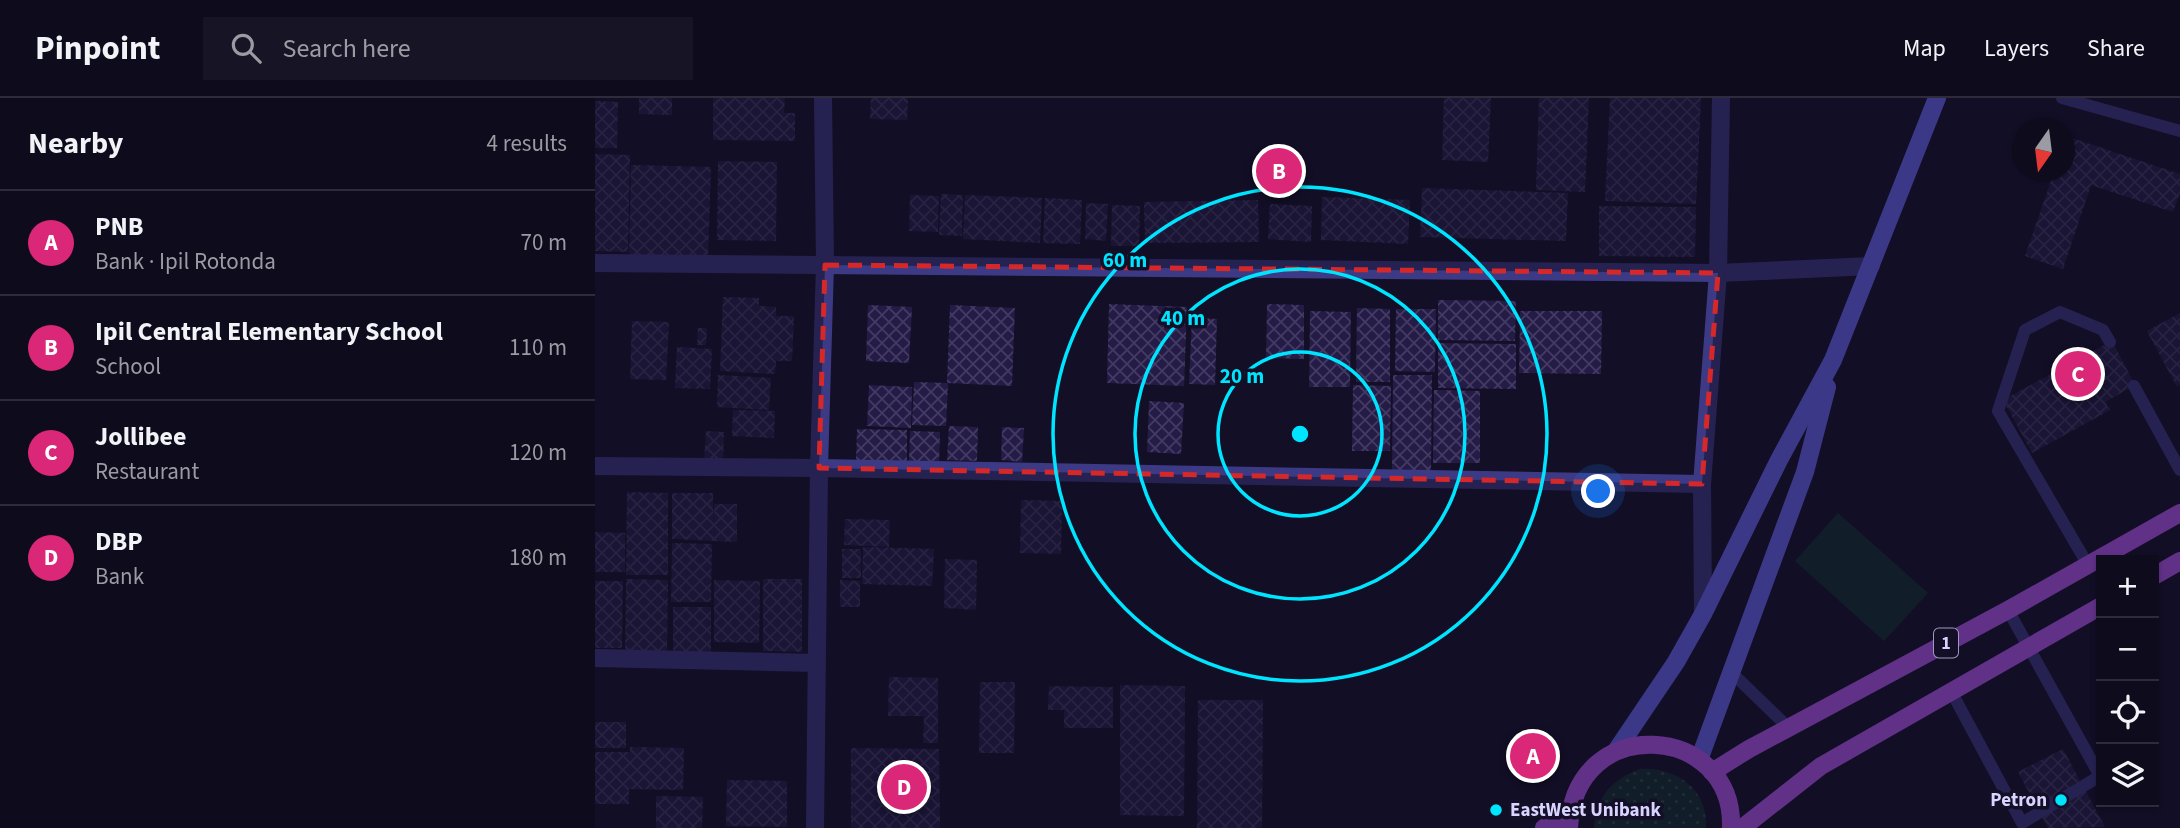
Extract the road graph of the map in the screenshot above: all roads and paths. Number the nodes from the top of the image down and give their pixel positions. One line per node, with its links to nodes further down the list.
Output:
1 (823, 98): 7 (street)
2 (1721, 98): 9 (street)
3 (1937, 98): 8 (street)
4 (2062, 98): 5 (lane)
5 (2180, 131)
6 (595, 263): 7 (street)
7 (825, 265): 9 (street); 14 (street)
8 (1871, 266): 9 (street); 11 (street)
9 (1718, 273): 16 (street)
10 (2110, 342): 19 (lane)
11 (1833, 360): 23 (street); 27 (street)
12 (2134, 386): 15 (lane)
13 (595, 466): 14 (street)
14 (819, 468): 16 (street); 26 (street)
15 (2180, 470)
16 (1702, 484): 23 (street)
17 (2180, 513): 19 (main road, 1)
18 (2180, 561): 20 (main road)
19 (2088, 565): 22 (main road, 1)
20 (2159, 573)
21 (2096, 609): 24 (main road, 1)
22 (2008, 610): 24 (lane); 29 (main road, 1)
23 (1703, 614): 30 (street)
24 (2029, 647): 28 (main road, 1); 28 (lane)
25 (595, 657): 26 (street)
26 (816, 663): 33 (street)
27 (1731, 673): 29 (lane); 31 (street)
28 (1951, 691): 36 (main road, 1)
29 (1789, 728): 31 (main road, 1)
30 (1616, 751): 31 (main road); 32 (main road)
31 (1705, 766): 35 (main road)
32 (1570, 820): 34 (main road)
33 (815, 828)
34 (1543, 828)
35 (1731, 828)
36 (1742, 828)

